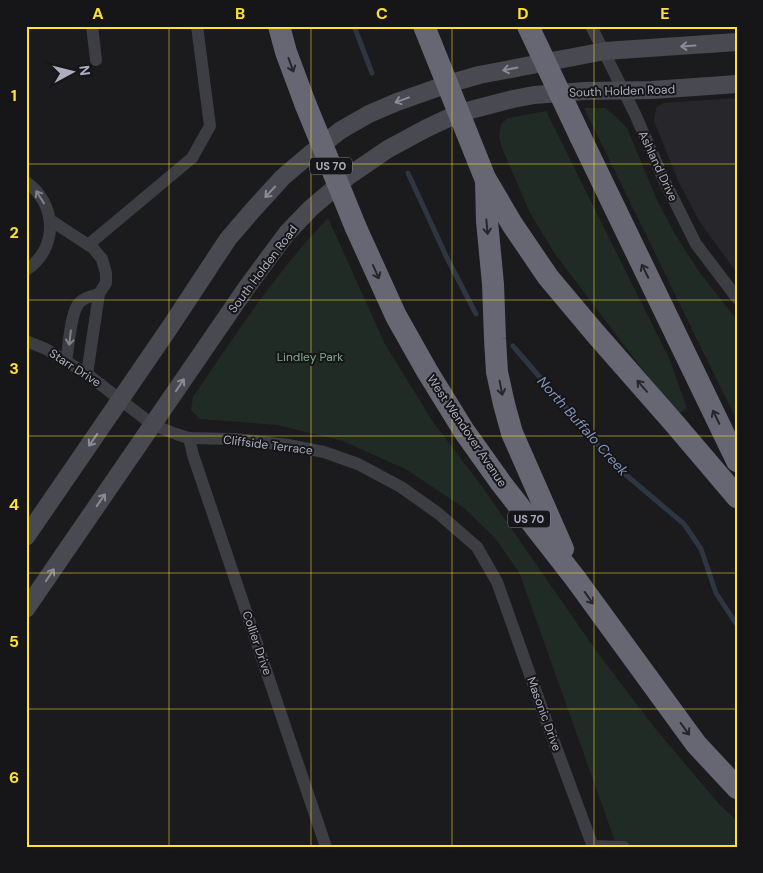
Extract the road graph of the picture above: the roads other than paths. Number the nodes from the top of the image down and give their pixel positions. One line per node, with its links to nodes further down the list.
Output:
1 (92, 26): 9 (street)
2 (198, 26): 17 (street)
3 (279, 26): 32 (highway, West Wendover Avenue / US 70, one-way to 32, bridge)
4 (424, 26): 10 (highway)
5 (528, 26): 29 (highway, one-way to 5, bridge)
6 (591, 26): 8 (street, Ashland Drive)
7 (737, 42): 8 (main road, one-way to 8)
8 (605, 51): 10 (main road, one-way to 10); 12 (street, Ashland Drive)
9 (96, 60)
10 (448, 84): 13 (highway); 26 (main road, one-way to 26)
11 (737, 84): 12 (main road, South Holden Road)
12 (624, 91): 13 (main road, South Holden Road); 20 (street, Ashland Drive)
13 (460, 112): 14 (highway); 27 (main road, South Holden Road, one-way to 13)
14 (486, 178): 30 (highway, one-way to 14); 32 (highway, one-way to 32)
15 (26, 182): 16 (street, one-way to 15)
16 (50, 220): 17 (street); 18 (street)
17 (88, 245): 19 (street)
18 (26, 270)
19 (99, 294): 21 (street); 22 (street)
20 (737, 298)
21 (75, 310): 22 (street); 24 (street, one-way to 24)
22 (95, 315): 25 (street)
23 (26, 342): 24 (street, Starr Drive)
24 (66, 362): 25 (street, Starr Drive)
25 (87, 374): 26 (street, Starr Drive)
26 (120, 400): 27 (street, Cliffside Terrace); 31 (main road, one-way to 31)
27 (153, 425): 28 (street, Cliffside Terrace); 34 (main road, South Holden Road, one-way to 27)
28 (189, 438): 33 (street, Cliffside Terrace); 36 (street, Collier Drive)
29 (737, 461)
30 (737, 497)
31 (26, 536)
32 (575, 578): 35 (highway, West Wendover Avenue / US 70, one-way to 35)
33 (496, 582): 37 (street, Masonic Drive)
34 (26, 609)
35 (737, 788)
36 (326, 847)
37 (593, 847): 38 (street)
38 (624, 847)

